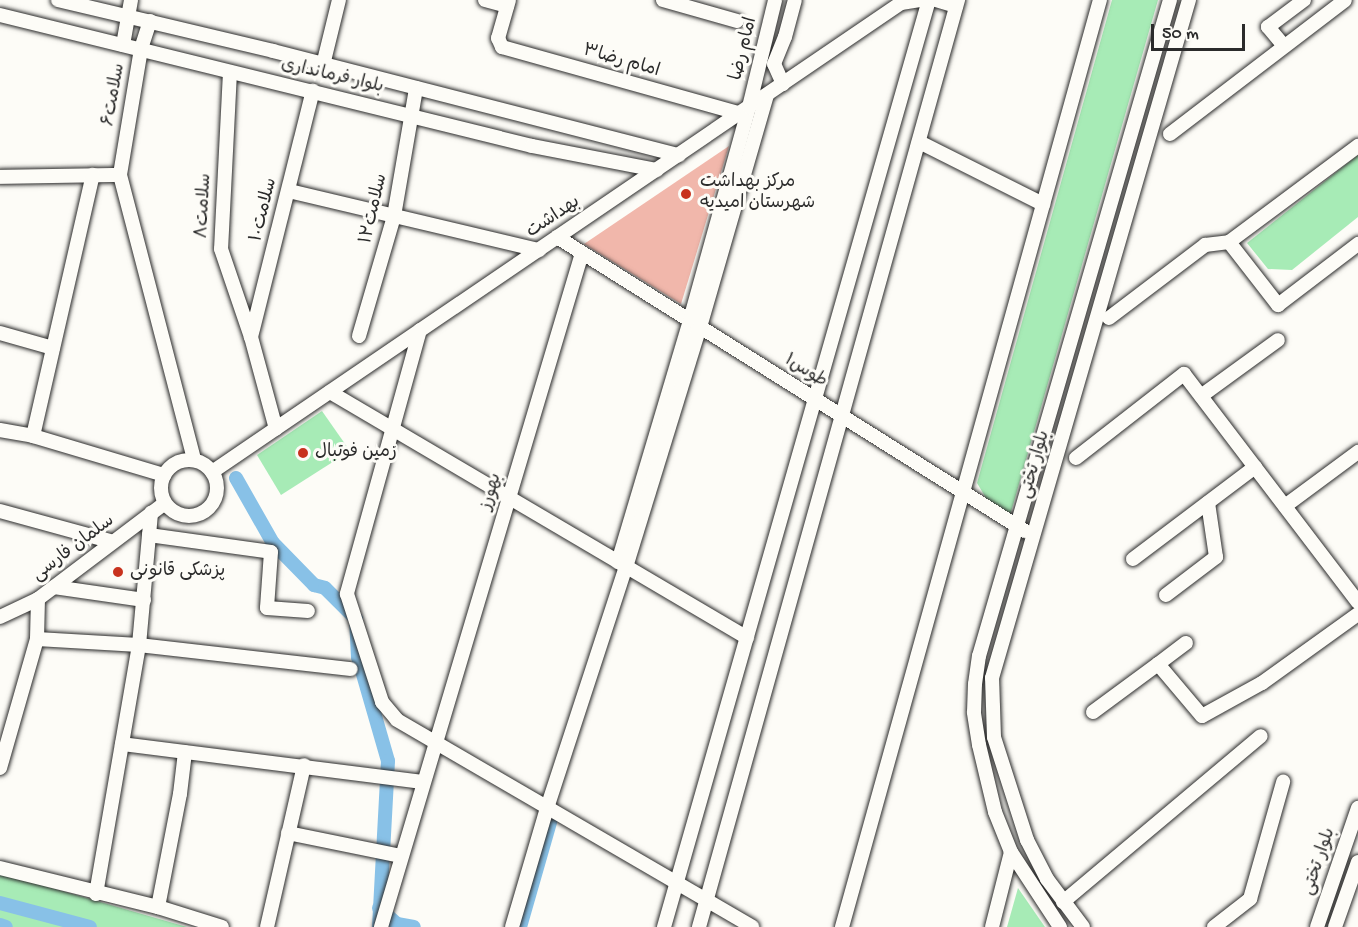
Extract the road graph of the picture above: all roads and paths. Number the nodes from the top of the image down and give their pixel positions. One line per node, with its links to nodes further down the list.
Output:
1 (58, 0): 20 (street, بلوار فرمانداری)
2 (131, 0): 20 (street)
3 (339, 0): 26 (street)
4 (485, 0): 17 (street)
5 (663, 0): 22 (street)
6 (775, 0): 32 (street, امام رضا)
7 (795, 0): 28 (street, امام رضا)
8 (920, 0): 16 (street, بهداشت)
9 (929, 0): 60 (street)
10 (936, 0): 18 (street)
11 (1100, 0): 43 (street)
12 (1170, 0): 79 (street, بلوار تختی)
13 (1189, 0): 81 (street, بلوار تختی)
14 (1304, 0): 24 (street)
15 (1345, 0): 24 (street)
16 (903, 2): 28 (street, بهداشت)
17 (508, 3): 32 (street, امام رضا۳)
18 (957, 3): 35 (street)
19 (0, 15): 23 (street, بلوار فرمانداری)
20 (127, 16): 21 (street, بلوار فرمانداری); 23 (street)
21 (150, 21): 25 (street, سلامت۶); 26 (street, بلوار فرمانداری)
22 (737, 21)
23 (123, 45): 25 (street, بلوار فرمانداری)
24 (1284, 46): 34 (street)
25 (141, 49): 27 (street, بلوار فرمانداری); 40 (street, سلامت۶)
26 (323, 64): 29 (street, بلوار فرمانداری)
27 (230, 72): 30 (street, بلوار فرمانداری); 55 (street, سلامت۸)
28 (783, 84): 31 (street, بهداشت)
29 (416, 88): 33 (street, سلامت۱۲); 37 (street, بلوار فرمانداری)
30 (314, 91): 33 (street, بلوار فرمانداری); 42 (street, سلامت۱۰)
31 (767, 95): 32 (street, بهداشت); 51 (street)
32 (744, 110): 37 (street, بهداشت); 51 (street, امام رضا)
33 (413, 116): 38 (street, بلوار فرمانداری); 44 (street, سلامت۱۲)
34 (1170, 134)
35 (919, 142): 43 (street); 61 (street)
36 (1358, 146): 46 (street)
37 (679, 155): 38 (street, بهداشت)
38 (657, 170): 45 (street, بهداشت)
39 (93, 175): 40 (street); 41 (street); 57 (street)
40 (120, 175): 68 (street)
41 (0, 177)
42 (289, 191): 44 (street); 55 (street, سلامت۱۰)
43 (1043, 204): 72 (street)
44 (394, 216): 48 (street); 54 (street, سلامت۱۲)
45 (557, 237): 48 (street, بهداشت); 49 (street, طوس۱)
46 (1229, 243): 47 (street); 50 (street)
47 (1358, 244)
48 (539, 250): 52 (street, بهداشت)
49 (582, 253): 51 (street, طوس۱); 73 (street, بهورز)
50 (1109, 318)
51 (695, 324): 60 (street, طوس۱); 84 (street)
52 (420, 330): 58 (street, بهداشت); 64 (street)
53 (0, 333): 57 (street)
54 (359, 336)
55 (251, 337): 62 (street, سلامت۸)
56 (1278, 340): 59 (street)
57 (53, 348): 65 (street)
58 (330, 392): 62 (street, بهداشت); 64 (street)
59 (1201, 396): 67 (street); 69 (street)
60 (815, 399): 61 (street, طوس۱); 93 (street)
61 (842, 416): 72 (street, طوس۱); 117 (street)
62 (276, 429): 70 (street, بهداشت)
63 (0, 430): 65 (street)
64 (395, 430): 73 (street); 101 (street)
65 (33, 436): 71 (street)
66 (1358, 452): 76 (street)
67 (1076, 458)
68 (194, 460): 70 (street); 71 (street)
69 (1255, 467): 75 (street); 76 (street)
70 (212, 472): 74 (street)
71 (164, 475): 74 (street)
72 (963, 492): 79 (street, طوس۱); 127 (street)
73 (509, 498): 84 (street); 101 (street, بهورز)
74 (165, 503): 78 (street, سلمان فارسی)
75 (1208, 503): 83 (street); 86 (street)
76 (1285, 506): 89 (street)
77 (0, 511): 82 (street)
78 (151, 513): 80 (street); 82 (street, سلمان فارسی)
79 (1018, 526): 81 (street, طوس۱); 111 (street, بلوار تختی)
80 (149, 535): 88 (street); 90 (street)
81 (1035, 537): 118 (street, بلوار تختی)
82 (113, 542): 85 (street, سلمان فارسی)
83 (1132, 559)
84 (622, 564): 93 (street); 108 (street)
85 (54, 587): 87 (street, سلمان فارسی); 88 (street)
86 (1166, 596)
87 (38, 599): 92 (street, سلمان فارسی); 94 (street)
88 (144, 600): 96 (street)
89 (1358, 602)
90 (308, 611)
91 (1358, 614): 97 (street)
92 (0, 617)
93 (747, 638): 115 (street)
94 (37, 639): 96 (street); 105 (street)
95 (1186, 643): 97 (street)
96 (139, 645): 98 (street); 102 (street)
97 (1158, 664): 99 (street)
98 (351, 669)
99 (1093, 712)
100 (1261, 736): 118 (street)
101 (435, 742): 106 (street, بهورز); 108 (street)
102 (122, 744): 103 (street); 116 (street)
103 (185, 752): 104 (street); 119 (street)
104 (304, 765): 106 (street); 110 (street)
105 (0, 768)
106 (423, 782): 112 (street, بهورز)
107 (1283, 782): 131 (street)
108 (547, 808): 115 (street); 123 (street)
109 (1358, 808): 132 (street, بلوار تختی)
110 (288, 833): 112 (street); 121 (street)
111 (1011, 852): 128 (street); 129 (street, بلوار تختی)
112 (401, 856): 122 (street, بهورز)
113 (1358, 862): 133 (street, بلوار تختی)
114 (0, 868): 116 (street)
115 (676, 885): 117 (street); 124 (street)
116 (96, 894): 119 (street)
117 (708, 901): 125 (street); 126 (street)
118 (1063, 902): 130 (street, بلوار تختی)
119 (158, 907): 120 (street)
120 (222, 927)
121 (267, 927)
122 (381, 927)
123 (512, 927)
124 (664, 927)
125 (699, 927)
126 (752, 927)
127 (842, 927)
128 (992, 927)
129 (1060, 927)
130 (1083, 927)
131 (1214, 927)
132 (1317, 927)
133 (1335, 927)

